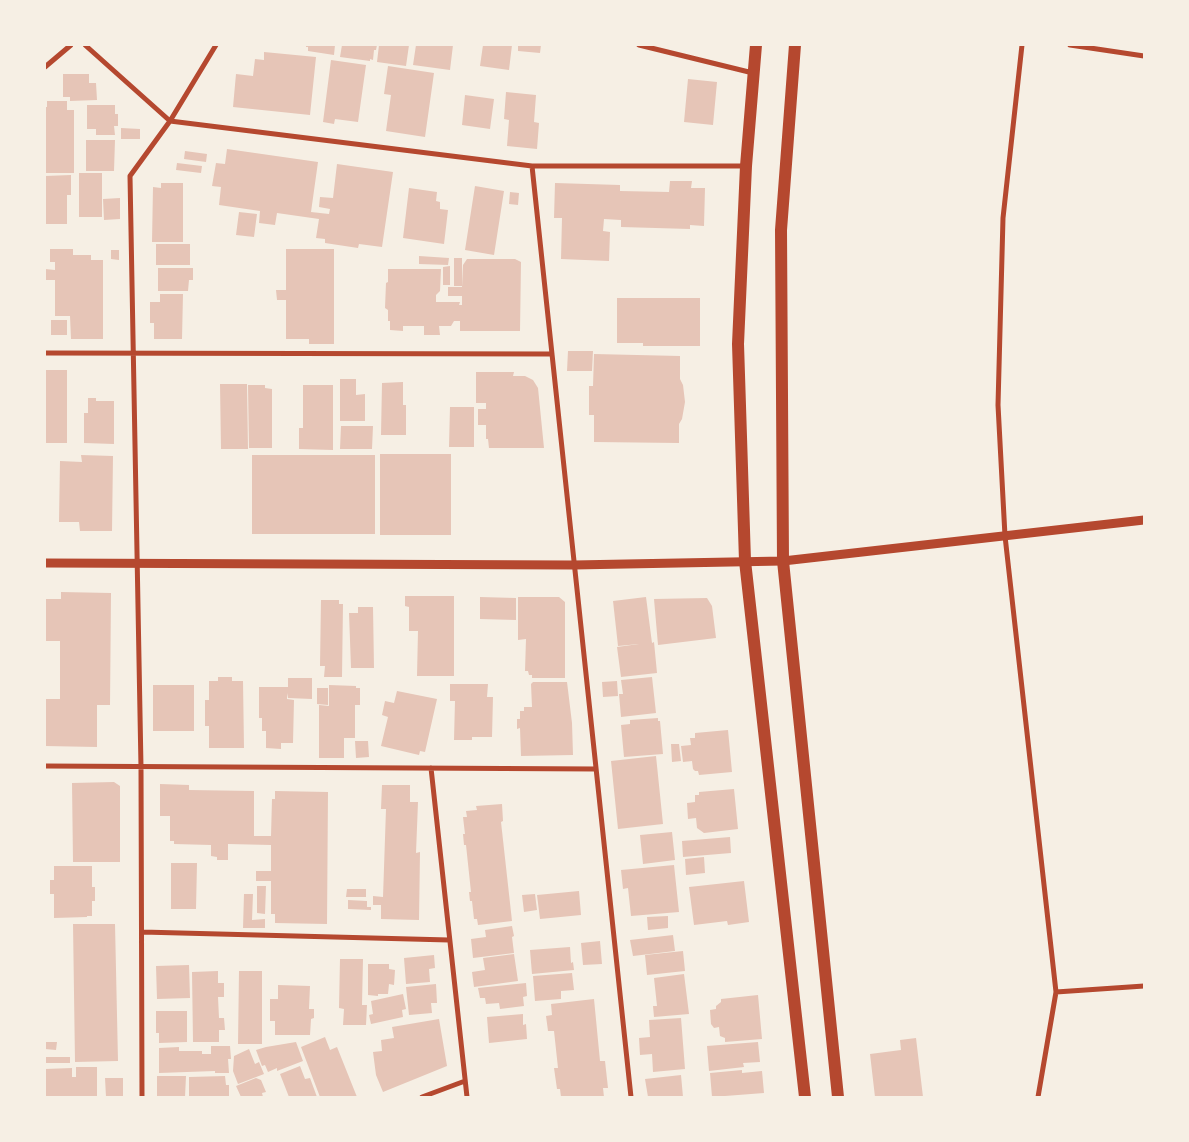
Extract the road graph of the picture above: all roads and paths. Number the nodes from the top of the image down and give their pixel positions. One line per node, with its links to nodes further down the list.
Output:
1 (71, 45): 10 (street)
2 (85, 45): 12 (street)
3 (216, 45): 12 (street)
4 (639, 45): 11 (street)
5 (756, 45): 11 (main road)
6 (795, 45): 21 (main road)
7 (1022, 45): 19 (street)
8 (1070, 45): 9 (street)
9 (1144, 56)
10 (45, 67)
11 (753, 73): 14 (main road)
12 (170, 121): 13 (street); 16 (street)
13 (532, 166): 14 (street); 17 (street)
14 (746, 166): 20 (main road)
15 (45, 353): 16 (street)
16 (134, 353): 17 (street); 23 (street)
17 (552, 354): 24 (street)
18 (1144, 520): 19 (street)
19 (1005, 536): 21 (street); 32 (street)
20 (745, 561): 21 (street); 24 (street); 38 (main road)
21 (783, 561): 39 (main road)
22 (45, 562): 23 (street)
23 (138, 564): 24 (street); 26 (street)
24 (574, 565): 28 (street)
25 (45, 766): 26 (street)
26 (141, 767): 27 (street); 29 (street)
27 (431, 768): 28 (street); 30 (street)
28 (596, 769): 37 (street)
29 (142, 932): 30 (street); 34 (street)
30 (449, 940): 33 (street)
31 (1144, 986): 32 (street)
32 (1056, 992): 40 (street)
33 (465, 1081): 35 (street); 36 (street)
34 (142, 1097)
35 (422, 1097)
36 (467, 1097)
37 (631, 1097)
38 (805, 1097)
39 (838, 1097)
40 (1038, 1097)

